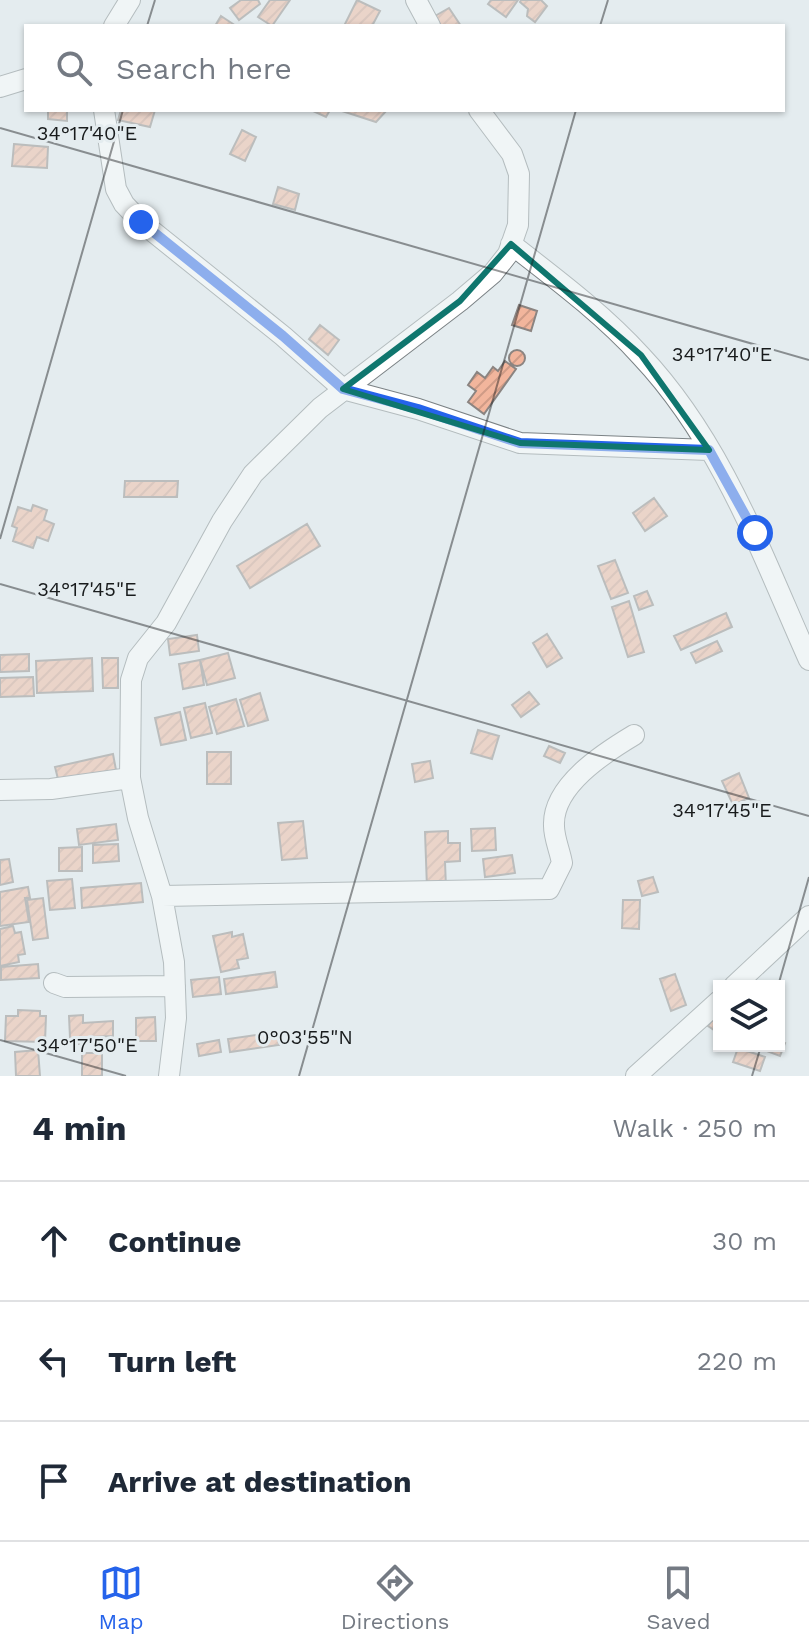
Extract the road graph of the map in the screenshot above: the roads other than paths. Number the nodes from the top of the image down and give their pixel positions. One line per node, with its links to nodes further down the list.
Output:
1 (130, 0): 3 (street)
2 (416, 0): 4 (street)
3 (115, 24)
4 (429, 24)
5 (24, 80): 6 (street)
6 (0, 87)
7 (104, 112): 10 (street)
8 (480, 112): 9 (street)
9 (511, 244): 10 (street); 11 (street)
10 (343, 389): 11 (street); 14 (street)
11 (709, 450): 12 (street)
12 (809, 660)
13 (634, 735): 16 (street)
14 (130, 778): 15 (street); 16 (street)
15 (0, 790)
16 (162, 896): 20 (street)
17 (809, 916): 18 (street)
18 (740, 980)
19 (54, 983): 20 (street)
20 (175, 986): 22 (street)
21 (713, 1006): 23 (street)
22 (169, 1076)
23 (636, 1076)

